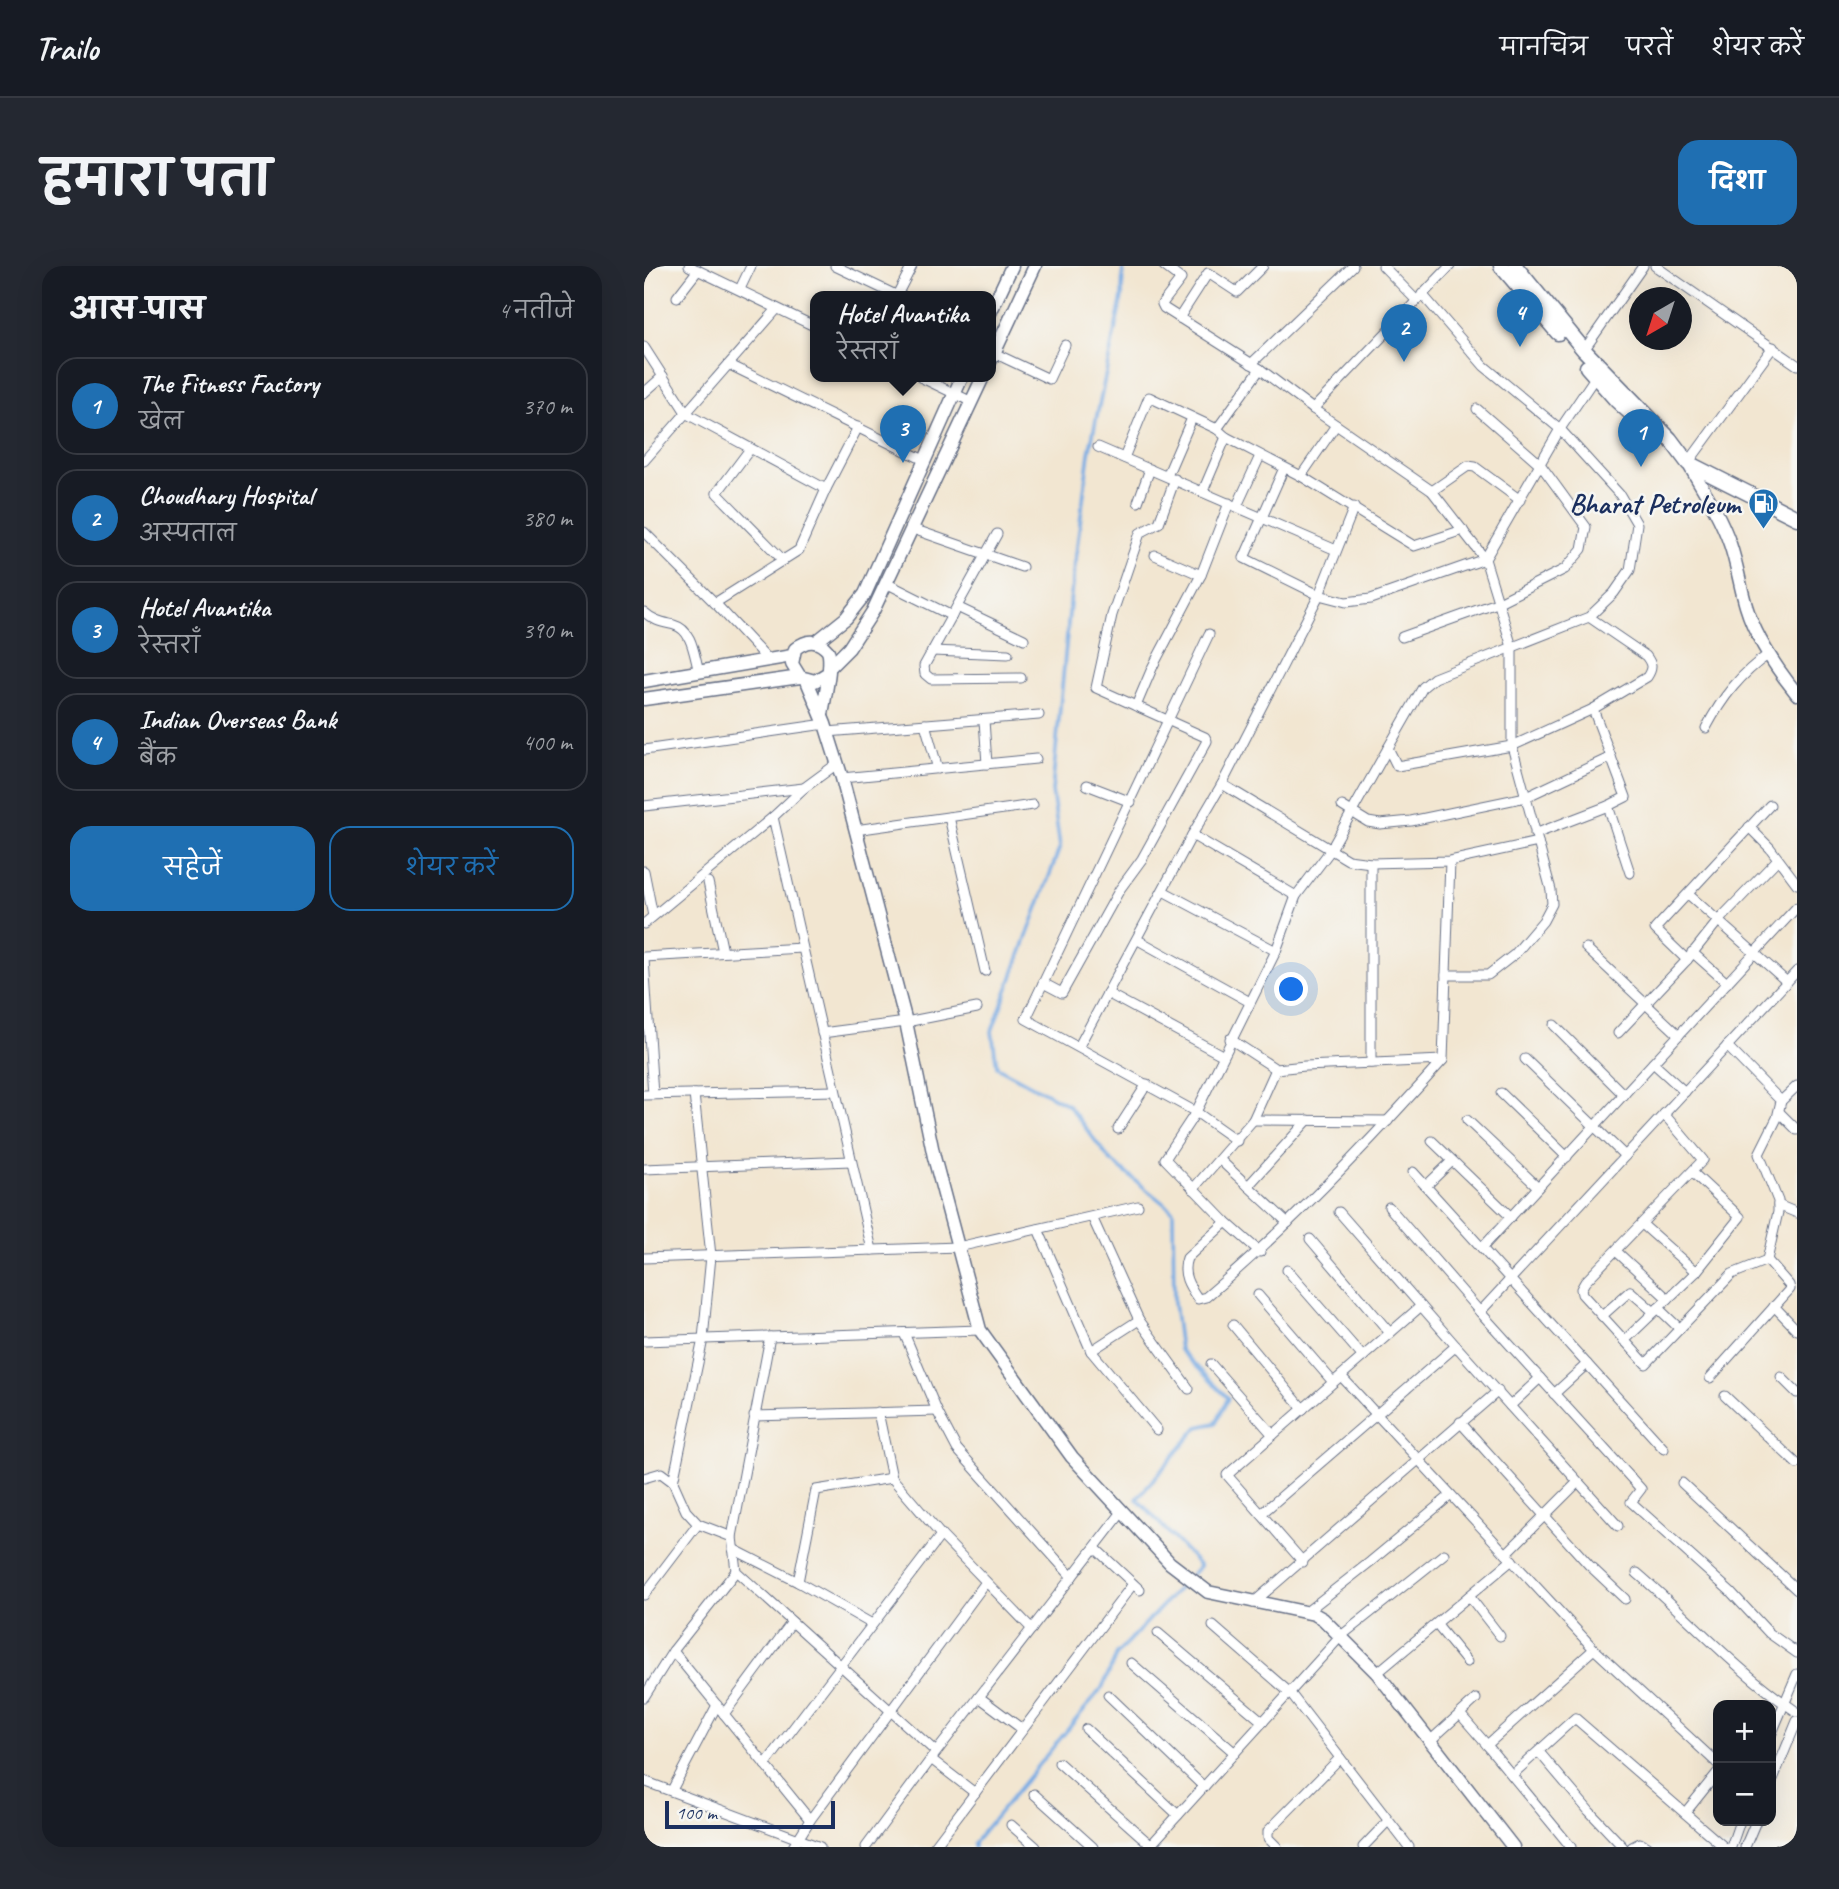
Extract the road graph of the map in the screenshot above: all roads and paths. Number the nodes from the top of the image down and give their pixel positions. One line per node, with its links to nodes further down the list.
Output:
1 (751, 266): 16 (street)
2 (836, 266): 17 (street)
3 (912, 266): 18 (street)
4 (1013, 266): 21 (main road)
5 (1035, 266): 25 (main road)
6 (1164, 266): 23 (street)
7 (1263, 266): 23 (street)
8 (1353, 266): 33 (street)
9 (1383, 266): 20 (street)
10 (1450, 266): 20 (street)
11 (1502, 266): 34 (main road)
12 (1643, 266): 30 (street)
13 (1655, 266): 28 (street)
14 (694, 268): 16 (street); 19 (street)
15 (1523, 269): 30 (main road)
16 (740, 289): 22 (street)
17 (888, 291)
18 (900, 291)
19 (677, 297)
20 (1419, 297): 42 (street); 49 (street)
21 (996, 301)
22 (777, 309): 24 (street); 31 (street)
23 (1179, 318): 33 (street)
24 (810, 324)
25 (996, 345)
26 (1065, 345): 29 (street)
27 (644, 347): 35 (street)
28 (1773, 348): 32 (street); 57 (street)
29 (996, 350)
30 (1584, 350): 34 (main road)
31 (730, 365): 44 (street); 47 (street)
32 (1797, 365)
33 (1256, 366): 42 (street); 48 (street)
34 (1598, 372): 49 (street); 57 (main road)
35 (663, 376): 39 (street); 44 (street)
36 (930, 382): 40 (street)
37 (960, 382): 40 (main road)
38 (981, 382): 41 (main road)
39 (644, 393)
40 (954, 394): 41 (street); 55 (main road)
41 (972, 402): 72 (main road)
42 (1313, 409): 46 (street)
43 (1477, 409): 58 (street)
44 (687, 414): 52 (street); 56 (street)
45 (1192, 418): 48 (street); 54 (street); 62 (street)
46 (1336, 425): 61 (street); 65 (street)
47 (858, 428): 55 (street); 63 (street)
48 (1217, 429): 50 (street)
49 (1560, 429): 58 (street); 90 (street)
50 (1226, 437): 53 (street); 64 (street)
51 (1098, 447): 54 (street)
52 (750, 449): 63 (street); 80 (street)
53 (1260, 456): 59 (street); 68 (street)
54 (1124, 458): 60 (street)
55 (924, 460): 94 (main road)
56 (644, 461)
57 (1688, 463): 71 (main road); 98 (main road)
58 (1540, 464): 66 (street); 86 (street)
59 (1284, 468): 61 (street); 70 (street)
60 (1150, 469): 62 (street); 67 (street)
61 (1301, 476): 69 (street)
62 (1171, 478): 64 (street); 108 (street)
63 (826, 489): 80 (street)
64 (1203, 491): 68 (street)
65 (1432, 491): 66 (street); 73 (street)
66 (1520, 500): 79 (street)
67 (1138, 502)
68 (1233, 504): 70 (street); 82 (street)
69 (1354, 507): 73 (street); 76 (street)
70 (1262, 517): 76 (street); 84 (street)
71 (1797, 518)
72 (913, 529): 77 (street); 83 (main road)
73 (1464, 530): 79 (street)
74 (644, 532): 85 (street)
75 (997, 534): 77 (street)
76 (1336, 550): 84 (street)
77 (985, 554): 81 (street); 87 (street)
78 (1155, 555): 82 (street)
79 (1486, 559): 84 (street); 86 (street)
80 (783, 561): 85 (street)
81 (1022, 567)
82 (1201, 575): 108 (street)
83 (886, 583): 89 (street); 101 (main road)
84 (1319, 595): 125 (street)
85 (715, 603): 100 (street)
86 (1497, 603): 92 (street); 95 (street)
87 (957, 607): 89 (street); 93 (street)
88 (644, 612): 102 (street)
89 (952, 616): 96 (street)
90 (1589, 617): 95 (street); 109 (street)
91 (1209, 634): 112 (street)
92 (1402, 637)
93 (1024, 639)
94 (816, 642): 99 (main road); 101 (main road)
95 (1512, 647): 116 (street); 117 (street)
96 (932, 651): 97 (street); 103 (street)
97 (1008, 654)
98 (1769, 654): 106 (main road); 115 (street)
99 (792, 656): 100 (main road); 104 (main road)
100 (768, 660): 102 (main road)
101 (829, 669): 104 (main road); 114 (main road)
102 (699, 672): 105 (main road)
103 (1021, 678)
104 (803, 679): 107 (main road); 114 (main road)
105 (644, 681)
106 (1797, 694)
107 (644, 699)
108 (1136, 706): 112 (street)
109 (1593, 709): 116 (street); 119 (street)
110 (1039, 716): 111 (street)
111 (985, 720): 113 (street); 122 (street)
112 (1169, 720): 129 (street); 169 (street)
113 (925, 724): 114 (street); 123 (street)
114 (825, 725): 118 (street); 121 (main road)
115 (1706, 729)
116 (1513, 746): 117 (street); 128 (street)
117 (1388, 748): 135 (street)
118 (644, 750)
119 (1611, 757): 128 (street); 134 (street)
120 (1036, 759): 122 (street)
121 (838, 763): 124 (main road); 127 (street)
122 (987, 764): 123 (street)
123 (938, 769): 124 (street)
124 (842, 778): 139 (main road)
125 (1222, 784): 140 (street); 142 (street)
126 (1087, 785): 129 (street)
127 (804, 788): 131 (street); 136 (street)
128 (1526, 797): 135 (street); 141 (street)
129 (1131, 802): 169 (street)
130 (1770, 805): 138 (street)
131 (644, 806)
132 (1033, 806): 137 (street)
133 (1342, 806): 135 (street)
134 (1608, 806): 141 (street); 147 (street)
135 (1353, 813): 142 (street)
136 (773, 817): 154 (street); 158 (street)
137 (949, 817): 139 (street); 165 (street)
138 (1749, 827): 143 (street); 151 (street)
139 (855, 830): 175 (main road)
140 (1192, 835): 150 (street); 152 (street)
141 (1536, 838): 144 (street); 167 (street)
142 (1330, 851): 145 (street); 152 (street)
143 (1777, 860): 149 (street); 155 (street)
144 (1450, 861): 145 (street); 167 (street)
145 (1371, 863): 186 (street)
146 (644, 871): 154 (street)
147 (1630, 873)
148 (708, 882): 161 (street)
149 (1797, 884)
150 (1163, 891): 157 (street); 160 (street)
151 (1688, 894): 155 (street); 163 (street)
152 (1296, 896): 160 (street)
153 (1797, 908): 162 (street)
154 (653, 916): 156 (street)
155 (1718, 921): 162 (street); 163 (street)
156 (644, 924)
157 (1138, 940): 171 (street); 172 (street)
158 (803, 948): 161 (street); 177 (street)
159 (1586, 948): 173 (street)
160 (1276, 951): 172 (street)
161 (723, 952): 164 (street)
162 (1755, 953): 168 (street); 170 (street)
163 (1690, 956): 170 (street); 173 (street)
164 (644, 958): 195 (street)
165 (985, 971)
166 (1797, 971): 168 (street)
167 (1446, 975): 185 (street)
168 (1787, 982): 182 (street)
169 (1043, 983): 181 (street)
170 (1727, 983): 179 (street)
171 (1107, 993): 181 (street); 183 (street)
172 (1250, 1002): 180 (street)
173 (1646, 1004): 178 (street); 179 (street)
174 (976, 1008): 175 (street)
175 (906, 1022): 177 (street); 235 (main road)
176 (1554, 1025): 196 (street)
177 (822, 1033): 191 (street)
178 (1618, 1033)
179 (1679, 1035): 187 (street)
180 (1230, 1039): 183 (street); 188 (street)
181 (1079, 1046): 189 (street)
182 (1727, 1046): 192 (street); 197 (street)
183 (1222, 1055): 198 (street)
184 (1525, 1059): 205 (street)
185 (1443, 1060): 186 (street); 204 (street)
186 (1371, 1063): 188 (street)
187 (1653, 1063): 192 (street); 196 (street)
188 (1276, 1069): 201 (street)
189 (1147, 1084): 198 (street); 206 (street)
190 (1797, 1086): 197 (street)
191 (835, 1091): 194 (street); 213 (street)
192 (1685, 1092): 200 (street)
193 (1501, 1093): 211 (street)
194 (694, 1094): 195 (street); 215 (street)
195 (649, 1095)
196 (1624, 1095): 205 (street)
197 (1781, 1101): 199 (street)
198 (1196, 1112): 208 (street); 222 (street)
199 (1779, 1112): 207 (street); 223 (street)
200 (1664, 1114): 210 (street); 218 (street)
201 (1253, 1120): 202 (street); 208 (street)
202 (1308, 1120): 204 (street); 219 (street)
203 (1467, 1120): 221 (street)
204 (1388, 1121): 231 (street)
205 (1594, 1127): 210 (street); 211 (street)
206 (1118, 1129)
207 (1797, 1130)
208 (1237, 1141): 212 (street)
209 (1432, 1142): 214 (street)
210 (1625, 1156): 245 (street)
211 (1567, 1157): 221 (street)
212 (1220, 1160): 219 (street); 222 (street)
213 (851, 1161): 215 (street); 237 (street)
214 (1452, 1161): 220 (street); 229 (street)
215 (702, 1167): 216 (street); 240 (street)
216 (644, 1169)
217 (1413, 1172): 220 (street)
218 (1692, 1172): 232 (street); 244 (street)
219 (1248, 1186): 231 (street)
220 (1426, 1186): 236 (street)
221 (1538, 1187): 229 (street)
222 (1193, 1189): 230 (street)
223 (1778, 1205): 227 (street); 242 (street)
224 (1139, 1206): 228 (street)
225 (1389, 1207): 251 (street)
226 (1339, 1212): 248 (street)
227 (1797, 1213)
228 (1092, 1217): 233 (street); 253 (street)
229 (1511, 1217): 236 (street)
230 (1226, 1222): 239 (street); 239 (street)
231 (1288, 1223): 239 (street)
232 (1642, 1224): 238 (street); 244 (street)
233 (1038, 1229): 235 (street); 265 (street)
234 (1310, 1239): 259 (street)
235 (958, 1247): 237 (street); 256 (main road)
236 (1482, 1248): 245 (street)
237 (872, 1250): 240 (street)
238 (1616, 1251): 247 (street); 252 (street)
239 (1260, 1252)
240 (711, 1256): 241 (street); 261 (street)
241 (644, 1258)
242 (1767, 1260): 249 (street); 255 (street)
243 (1287, 1270): 266 (street)
244 (1696, 1272): 247 (street)
245 (1511, 1280): 251 (street); 268 (street)
246 (1258, 1295): 272 (street)
247 (1668, 1298): 250 (street)
248 (1421, 1306): 259 (street); 264 (street)
249 (1774, 1306): 257 (street); 271 (street)
250 (1656, 1310): 252 (street); 255 (street); 263 (street)
251 (1480, 1312): 270 (street)
252 (1602, 1316): 263 (street)
253 (1139, 1320): 265 (street); 273 (street)
254 (1233, 1325): 279 (street)
255 (1680, 1329): 263 (street)
256 (980, 1330): 258 (street); 296 (main road)
257 (1797, 1330)
258 (904, 1332): 260 (street); 280 (street)
259 (1390, 1332): 266 (street)
260 (770, 1337): 261 (street); 283 (street)
261 (703, 1339): 262 (street); 292 (street)
262 (644, 1341)
263 (1624, 1341)
264 (1456, 1346): 274 (street); 282 (street)
265 (1091, 1351): 285 (street)
266 (1363, 1357): 272 (street)
267 (1211, 1364): 286 (street)
268 (1587, 1364): 276 (street); 287 (street)
269 (1781, 1377): 275 (street)
270 (1540, 1378): 276 (street); 278 (street)
271 (1710, 1378)
272 (1337, 1379): 279 (street); 282 (street)
273 (1189, 1389)
274 (1498, 1391): 278 (street); 284 (street)
275 (1797, 1393)
276 (1554, 1394): 329 (street)
277 (1725, 1396): 289 (street)
278 (1510, 1406): 293 (street)
279 (1303, 1409): 286 (street)
280 (937, 1410): 281 (street); 310 (street)
281 (878, 1412): 283 (street); 291 (street)
282 (1376, 1415): 288 (street); 297 (street)
283 (754, 1416): 302 (street)
284 (1460, 1422): 288 (street); 298 (street)
285 (1157, 1430)
286 (1273, 1435): 297 (street)
287 (1664, 1449)
288 (1419, 1460): 295 (street); 307 (street)
289 (1797, 1464)
290 (644, 1478): 292 (street)
291 (892, 1478): 301 (street); 311 (street)
292 (673, 1482): 299 (street)
293 (1578, 1482): 298 (street); 300 (street)
294 (1682, 1483): 313 (street)
295 (1451, 1494): 306 (street); 318 (street)
296 (1122, 1512): 303 (street); 317 (main road)
297 (1261, 1514): 307 (street)
298 (1545, 1515): 306 (street); 316 (street)
299 (698, 1524): 302 (street); 314 (street)
300 (1618, 1526)
301 (941, 1535): 312 (street); 321 (street)
302 (732, 1537): 304 (street)
303 (1095, 1548): 310 (street); 352 (street)
304 (733, 1549): 308 (street); 311 (street)
305 (1444, 1554): 325 (street)
306 (1509, 1557): 315 (street); 327 (street)
307 (1303, 1562): 317 (street)
308 (736, 1571): 319 (street); 328 (street)
309 (1637, 1573): 342 (street)
310 (1072, 1577): 323 (street)
311 (798, 1582): 321 (street)
312 (986, 1583): 323 (street); 344 (street)
313 (1797, 1590)
314 (644, 1595)
315 (1469, 1596): 320 (street); 326 (street)
316 (1625, 1599)
317 (1253, 1603): 318 (main road)
318 (1305, 1613): 325 (main road)
319 (792, 1622): 332 (street); 346 (street)
320 (1436, 1623): 330 (street); 334 (street)
321 (872, 1624): 332 (street)
322 (1213, 1626): 337 (street)
323 (1032, 1629): 340 (street)
324 (1158, 1633): 350 (street)
325 (1341, 1636): 334 (main road); 337 (street)
326 (1500, 1636)
327 (1594, 1649): 354 (street); 359 (street)
328 (673, 1651): 336 (street); 343 (street)
329 (1797, 1653)
330 (1467, 1661)
331 (1131, 1663): 356 (street)
332 (841, 1666): 344 (street); 361 (street)
333 (644, 1670): 336 (street)
334 (1377, 1673): 353 (main road)
335 (1797, 1674): 342 (street)
336 (654, 1678): 339 (street)
337 (1290, 1693): 350 (street); 358 (street)
338 (1108, 1695): 366 (street)
339 (644, 1697)
340 (979, 1697): 352 (street); 357 (street)
341 (1476, 1699): 347 (street)
342 (1784, 1704): 345 (street); 348 (street)
343 (717, 1705): 346 (street); 367 (street)
344 (891, 1711): 357 (street); 372 (street)
345 (1797, 1713)
346 (724, 1714): 361 (street)
347 (1460, 1714): 353 (street); 354 (street)
348 (1776, 1715)
349 (1797, 1721): 362 (street)
350 (1263, 1722): 356 (street)
351 (1086, 1729): 371 (street)
352 (1022, 1730): 368 (street)
353 (1431, 1740): 387 (main road)
354 (1486, 1745): 363 (street)
355 (1539, 1752): 363 (street); 370 (street); 389 (street)
356 (1235, 1754): 366 (street)
357 (933, 1756): 368 (street); 380 (street)
358 (1340, 1758): 373 (street); 384 (street)
359 (1713, 1758)
360 (1059, 1763): 378 (street)
361 (765, 1765): 372 (street)
362 (1776, 1772)
363 (1512, 1775): 388 (street)
364 (1713, 1778): 370 (street)
365 (644, 1781): 367 (street)
366 (1204, 1787): 371 (street)
367 (672, 1790): 377 (street)
368 (975, 1793): 381 (street)
369 (1034, 1794): 383 (street)
370 (1685, 1813): 392 (street)
371 (1178, 1815): 378 (street)
372 (810, 1820): 377 (street)
373 (1388, 1821): 385 (street); 386 (street)
374 (1011, 1825): 382 (street)
375 (1738, 1826): 393 (street)
376 (1754, 1826): 394 (street)
377 (795, 1842): 379 (street)
378 (1151, 1846)
379 (820, 1847)
380 (866, 1847)
381 (934, 1847)
382 (1036, 1847)
383 (1093, 1847)
384 (1278, 1847)
385 (1363, 1847)
386 (1409, 1847)
387 (1513, 1847)
388 (1572, 1847)
389 (1623, 1847)
390 (1632, 1847): 391 (street)
391 (1647, 1847)
392 (1724, 1847)
393 (1731, 1847)
394 (1745, 1847)

